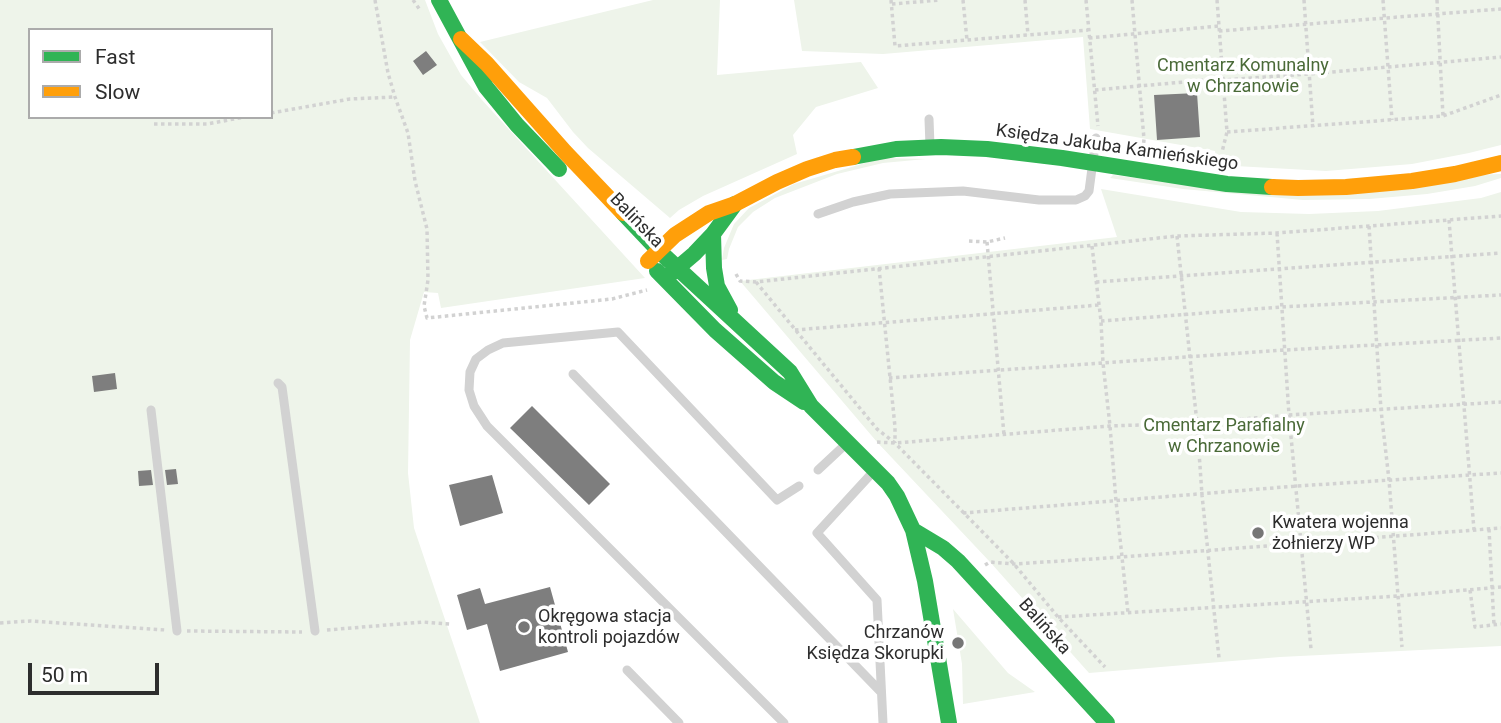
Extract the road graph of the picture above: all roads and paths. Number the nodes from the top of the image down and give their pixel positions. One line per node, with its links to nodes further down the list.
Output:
1 (376, 0): 32 (path)
2 (439, 0): 22 (main road, Balińska)
3 (940, 0): 12 (path)
4 (963, 0): 23 (path)
5 (1024, 0): 20 (path)
6 (1086, 0): 18 (path)
7 (1132, 0): 19 (path)
8 (1217, 0): 17 (path)
9 (1304, 0): 16 (path)
10 (1383, 0): 15 (path)
11 (1437, 0): 14 (path)
12 (891, 2): 23 (path)
13 (1501, 9): 14 (path)
14 (1439, 15): 15 (path); 25 (path)
15 (1384, 19): 16 (path); 26 (path)
16 (1306, 26): 17 (path); 27 (path)
17 (1219, 29): 19 (path); 28 (path)
18 (1088, 30): 20 (path); 21 (path)
19 (1135, 34): 21 (path); 29 (path)
20 (1028, 35): 23 (path)
21 (1089, 38): 30 (path)
22 (461, 39): 47 (main road, Balińska); 62 (main road, Balińska)
23 (967, 40)
24 (1501, 57): 25 (path)
25 (1441, 61): 26 (path); 34 (path)
26 (1388, 66): 27 (path); 37 (path)
27 (1309, 74): 28 (path); 39 (path)
28 (1224, 80): 29 (path); 40 (path)
29 (1140, 86): 30 (path); 44 (path)
30 (1095, 90): 41 (path)
31 (1501, 95): 34 (path)
32 (395, 97): 33 (path); 73 (path)
33 (273, 113)
34 (1443, 116): 37 (path)
35 (234, 119): 38 (path)
36 (929, 119): 42 (lane)
37 (1392, 120): 39 (path)
38 (154, 124)
39 (1313, 127): 40 (path)
40 (1227, 132): 43 (path)
41 (1096, 138): 45 (lane)
42 (930, 147): 45 (main road, Księdza Jakuba Kamieńskiego); 48 (main road, Księdza Jakuba Kamieńskiego)
43 (1222, 152)
44 (1142, 156)
45 (1093, 163): 46 (main road, Księdza Jakuba Kamieńskiego); 49 (lane)
46 (1501, 163)
47 (567, 178)
48 (736, 204): 54 (main road, Księdza Jakuba Kamieńskiego); 62 (main road, Księdza Jakuba Kamieńskiego)
49 (818, 214)
50 (1501, 216): 51 (path)
51 (1449, 220): 52 (path); 64 (path)
52 (1369, 226): 53 (path); 65 (path)
53 (1277, 233): 55 (path); 67 (path)
54 (713, 234): 69 (main road, Księdza Jakuba Kamieńskiego); 83 (main road)
55 (1177, 236): 60 (path); 70 (path)
56 (1005, 238): 59 (path)
57 (629, 242): 62 (main road, Balińska)
58 (969, 242): 59 (path)
59 (987, 242): 63 (path)
60 (1092, 246): 63 (path); 72 (path)
61 (1501, 253): 64 (path)
62 (654, 256): 69 (main road, Balińska)
63 (988, 256): 66 (path); 79 (path)
64 (1452, 256): 65 (path); 75 (path)
65 (1371, 261): 67 (path); 76 (path)
66 (879, 268): 71 (path); 82 (path)
67 (1279, 268): 70 (path); 78 (path)
68 (735, 272): 71 (path)
69 (671, 274): 83 (main road, Balińska); 97 (main road, Balińska)
70 (1181, 276): 72 (path); 80 (path)
71 (756, 282): 84 (path)
72 (1096, 282): 77 (path)
73 (635, 294)
74 (1501, 295): 75 (path)
75 (1456, 297): 76 (path); 86 (path)
76 (1374, 302): 78 (path); 87 (path)
77 (1099, 305): 79 (path); 81 (path)
78 (1281, 307): 80 (path); 88 (path)
79 (995, 315): 82 (path); 91 (path)
80 (1185, 315): 81 (path); 89 (path)
81 (1101, 321): 90 (path)
82 (883, 322): 84 (path); 93 (path)
83 (740, 325): 97 (main road, Balińska)
84 (795, 330): 105 (path)
85 (1501, 338): 86 (path)
86 (1459, 341): 87 (path); 96 (path)
87 (1377, 345): 88 (path); 99 (path)
88 (1284, 351): 89 (path); 100 (path)
89 (1189, 357): 90 (path); 101 (path)
90 (1103, 363): 91 (path); 102 (path)
91 (999, 371): 93 (path); 103 (path)
92 (573, 374): 147 (lane)
93 (889, 378): 105 (path)
94 (278, 383): 141 (lane)
95 (1501, 402): 96 (path)
96 (1464, 404): 99 (path); 110 (path)
97 (811, 406): 104 (main road, Balińska)
98 (151, 410): 140 (lane)
99 (1381, 410): 100 (path); 111 (path)
100 (1289, 415): 101 (path); 113 (path)
101 (1197, 423): 102 (path); 114 (path)
102 (1110, 426): 103 (path); 115 (path)
103 (1004, 435): 105 (path)
104 (847, 443): 107 (lane); 108 (main road, Balińska)
105 (895, 443): 106 (path); 116 (path)
106 (870, 448)
107 (818, 470)
108 (874, 470): 119 (main road, Balińska); 147 (lane)
109 (1501, 472): 110 (path)
110 (1469, 475): 111 (path); 120 (path)
111 (1389, 480): 113 (path); 121 (path)
112 (799, 486): 149 (lane)
113 (1297, 486): 114 (path); 122 (path)
114 (1202, 495): 115 (path); 123 (path)
115 (1115, 501): 116 (path); 124 (path)
116 (963, 513): 125 (path)
117 (1501, 528): 118 (path)
118 (1489, 529): 120 (path); 128 (path)
119 (914, 530): 126 (main road, Balińska); 129 (main road)
120 (1474, 530): 121 (path)
121 (1393, 537): 122 (path); 131 (path)
122 (1301, 542): 123 (path); 132 (path)
123 (1208, 550): 124 (path); 133 (path)
124 (1122, 557): 125 (path); 134 (path)
125 (1014, 564): 126 (path); 135 (path)
126 (973, 569): 129 (main road); 152 (main road, Balińska)
127 (1501, 587): 128 (path)
128 (1493, 588): 130 (path); 139 (path)
129 (926, 590): 151 (main road)
130 (1469, 590): 131 (path); 139 (path)
131 (1398, 596): 132 (path); 142 (path)
132 (1306, 602): 133 (path); 143 (path)
133 (1214, 607): 134 (path); 144 (path)
134 (1128, 614): 135 (path)
135 (1058, 617): 145 (path)
136 (0, 622): 140 (path)
137 (450, 624): 141 (path)
138 (1501, 624): 139 (path)
139 (1494, 625)
140 (177, 631): 141 (path)
141 (315, 631)
142 (1402, 647)
143 (1311, 649)
144 (1219, 658)
145 (1105, 667)
146 (627, 670): 148 (lane)
147 (881, 692): 150 (lane)
148 (679, 723)
149 (784, 723)
150 (883, 723)
151 (949, 723)
152 (1107, 723)

